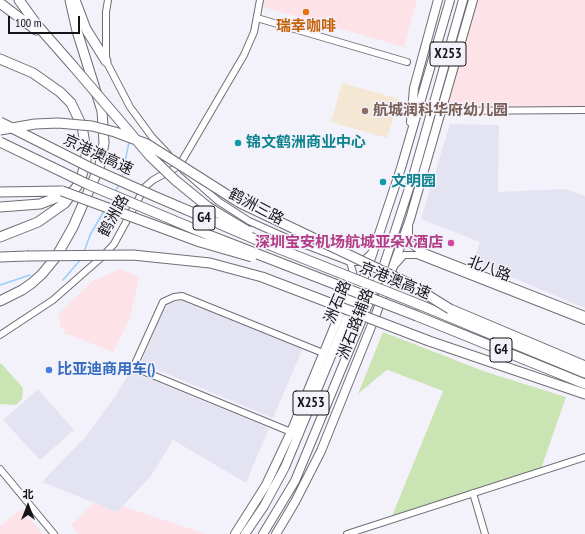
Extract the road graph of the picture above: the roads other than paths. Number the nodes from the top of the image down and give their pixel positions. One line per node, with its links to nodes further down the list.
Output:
1 (19, 0): 12 (highway)
2 (70, 0): 35 (highway)
3 (75, 0): 14 (highway)
4 (108, 0): 14 (street)
5 (260, 0): 11 (street)
6 (438, 0): 16 (main road)
7 (450, 0): 16 (main road, X253)
8 (464, 0): 17 (main road, 洲石路 / X253)
9 (473, 0): 19 (main road, 洲石路辅路)
10 (0, 2): 12 (highway)
11 (257, 18): 15 (street); 23 (street)
12 (55, 47): 36 (highway, bridge)
13 (0, 59): 24 (highway)
14 (106, 61): 23 (street, 鹤洲三路)
15 (407, 62)
16 (416, 103): 17 (street); 29 (main road, 洲石路 / X253)
17 (433, 109): 19 (street); 53 (main road, 洲石路 / X253)
18 (585, 110): 19 (street)
19 (442, 112): 27 (main road, 洲石路辅路)
20 (0, 122): 36 (highway, 京港澳高速 / G4, bridge)
21 (0, 130): 42 (highway, bridge)
22 (0, 142): 34 (highway, 京港澳高速 / G4, bridge)
23 (179, 166): 31 (street, 鹤洲三路); 40 (street, 鹤洲路)
24 (75, 190): 26 (highway); 28 (highway)
25 (0, 192): 34 (highway, bridge)
26 (0, 207)
27 (410, 219): 33 (main road, 洲石路辅路); 38 (street, 北八路)
28 (0, 237)
29 (373, 251): 31 (street); 32 (main road, 洲石路 / X253)
30 (0, 257): 45 (highway, bridge)
31 (350, 262): 37 (street)
32 (368, 267): 37 (main road, 洲石路辅路); 46 (main road, 洲石路 / X253)
33 (391, 274): 39 (street, 北八路); 54 (main road, 洲石路辅路)
34 (316, 276): 44 (highway, 京港澳高速 / G4, bridge)
35 (0, 301)
36 (412, 302): 43 (highway, 京港澳高速 / G4)
37 (343, 306): 41 (main road, 洲石路辅路)
38 (585, 316)
39 (585, 321)
40 (0, 335)
41 (323, 354): 46 (main road, 洲石路辅路); 46 (street)
42 (585, 366)
43 (585, 373)
44 (585, 384)
45 (585, 394)
46 (294, 434): 51 (main road); 52 (main road, 洲石路 / X253)
47 (585, 457): 49 (street)
48 (0, 469): 50 (street)
49 (473, 493): 55 (street); 56 (street)
50 (54, 534)
51 (235, 534)
52 (245, 534)
53 (263, 534)
54 (276, 534)
55 (347, 534)
56 (485, 534)

